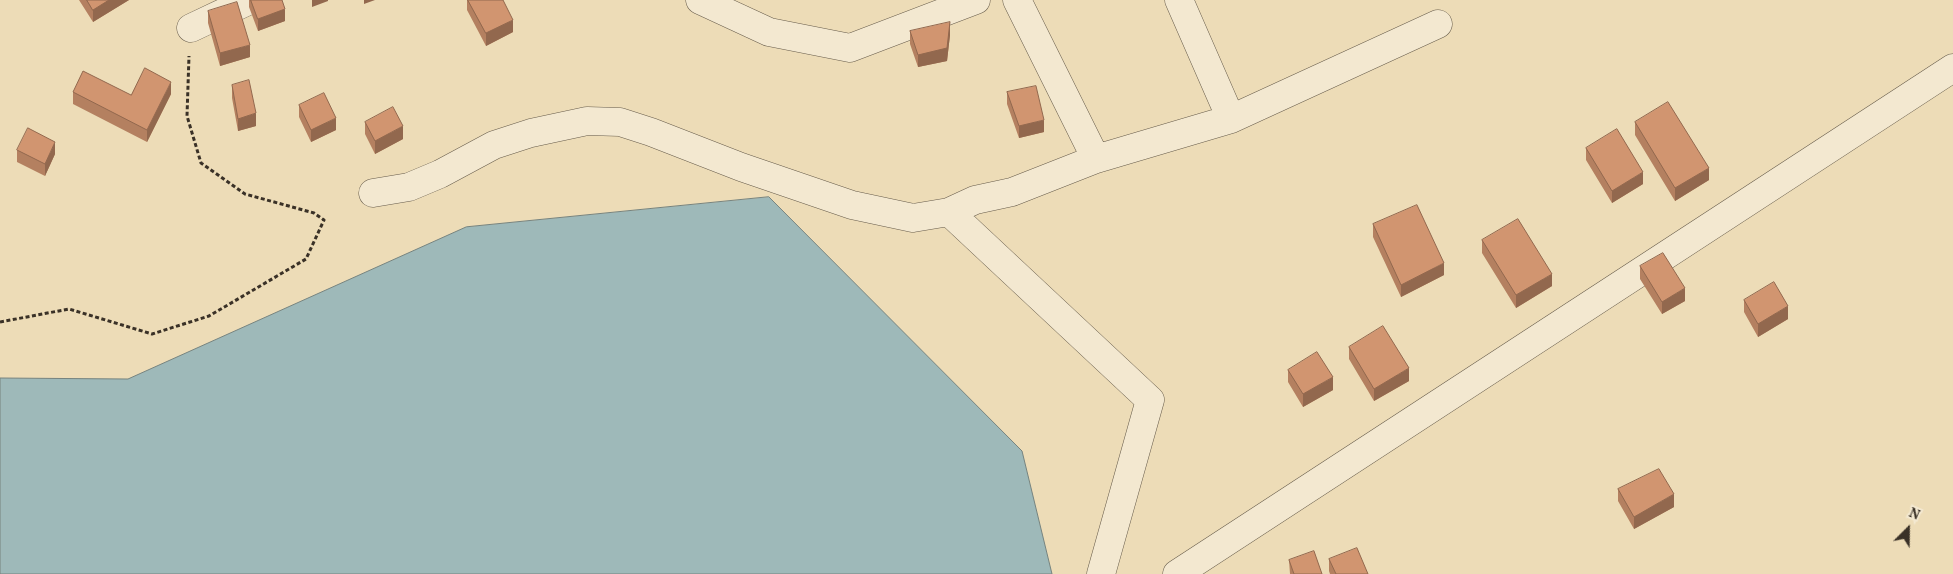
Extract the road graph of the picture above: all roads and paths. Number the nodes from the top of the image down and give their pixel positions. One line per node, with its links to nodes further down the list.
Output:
1 (250, 0): 7 (street)
2 (700, 0): 3 (street)
3 (976, 0)
4 (1018, 0): 10 (street)
5 (1179, 0): 9 (street)
6 (1438, 24): 9 (street)
7 (191, 28): 13 (path)
8 (1953, 68): 15 (street)
9 (1231, 119): 10 (street)
10 (1096, 159): 12 (street)
11 (373, 193): 12 (street)
12 (949, 212): 14 (street)
13 (0, 322)
14 (1101, 574)
15 (1177, 574)

